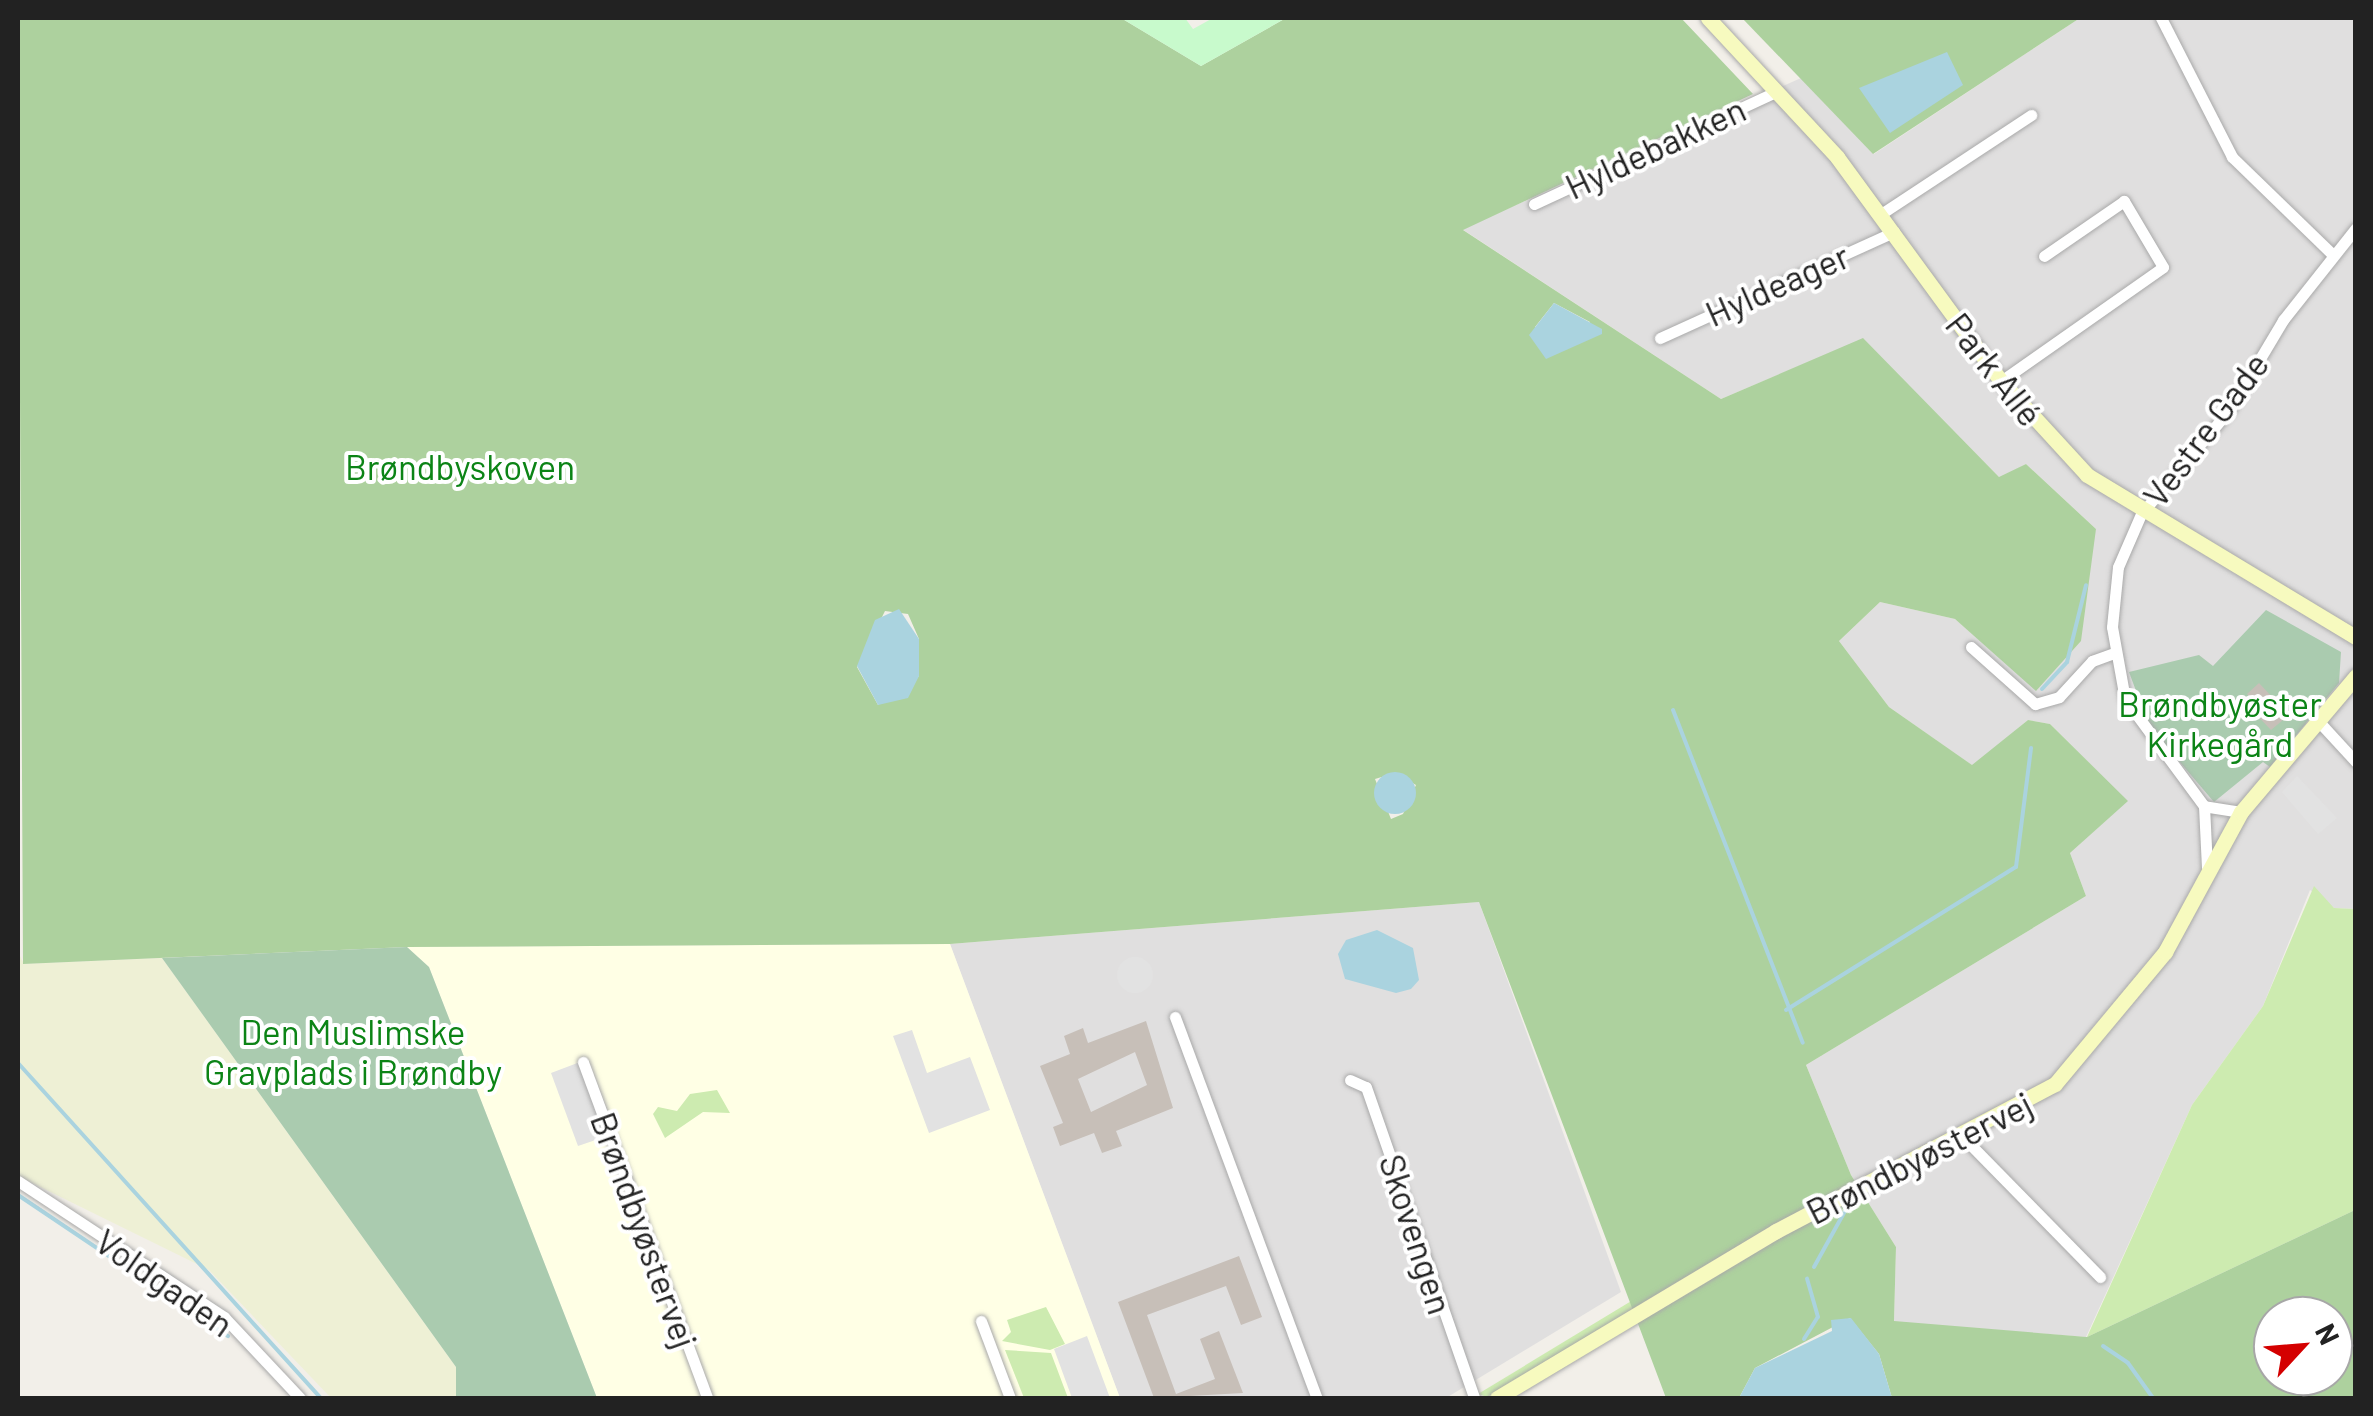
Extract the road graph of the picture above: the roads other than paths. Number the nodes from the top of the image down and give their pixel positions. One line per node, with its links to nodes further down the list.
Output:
1 (1708, 18): 3 (street, Park Allé)
2 (2161, 18): 9 (street)
3 (1777, 90): 5 (street, Hyldebakken); 6 (street, Park Allé)
4 (2031, 115): 6 (street)
5 (1534, 204)
6 (1881, 214): 8 (street, Park Allé)
7 (2356, 228): 9 (street, Vestre Gade)
8 (1894, 232): 11 (street, Hyldeager); 12 (street, Park Allé)
9 (2333, 255): 13 (street, Vestre Gade)
10 (2044, 256): 12 (street)
11 (1660, 338)
12 (2001, 381): 13 (street, Park Allé)
13 (2141, 514): 14 (street, Park Allé); 16 (street, Vestre Gade)
14 (2356, 637)
15 (1971, 647): 16 (street)
16 (2114, 653): 20 (street, Vestre Gade)
17 (2356, 676): 18 (street, Brøndbyøstervej)
18 (2322, 724): 19 (street); 21 (street, Brøndbyøstervej)
19 (2356, 762)
20 (2204, 806): 21 (street); 22 (street)
21 (2242, 812): 22 (street, Brøndbyøstervej)
22 (2206, 867): 26 (street, Brøndbyøstervej)
23 (1175, 1017): 33 (street)
24 (584, 1062): 31 (street, Brøndbyøstervej)
25 (1350, 1080): 34 (street, Skovengen)
26 (1964, 1136): 28 (street); 35 (street, Brøndbyøstervej)
27 (18, 1182): 30 (street, Voldgaden)
28 (2100, 1277)
29 (981, 1321): 32 (street)
30 (300, 1398)
31 (707, 1398)
32 (1010, 1398)
33 (1317, 1398)
34 (1474, 1398)
35 (1498, 1398)

